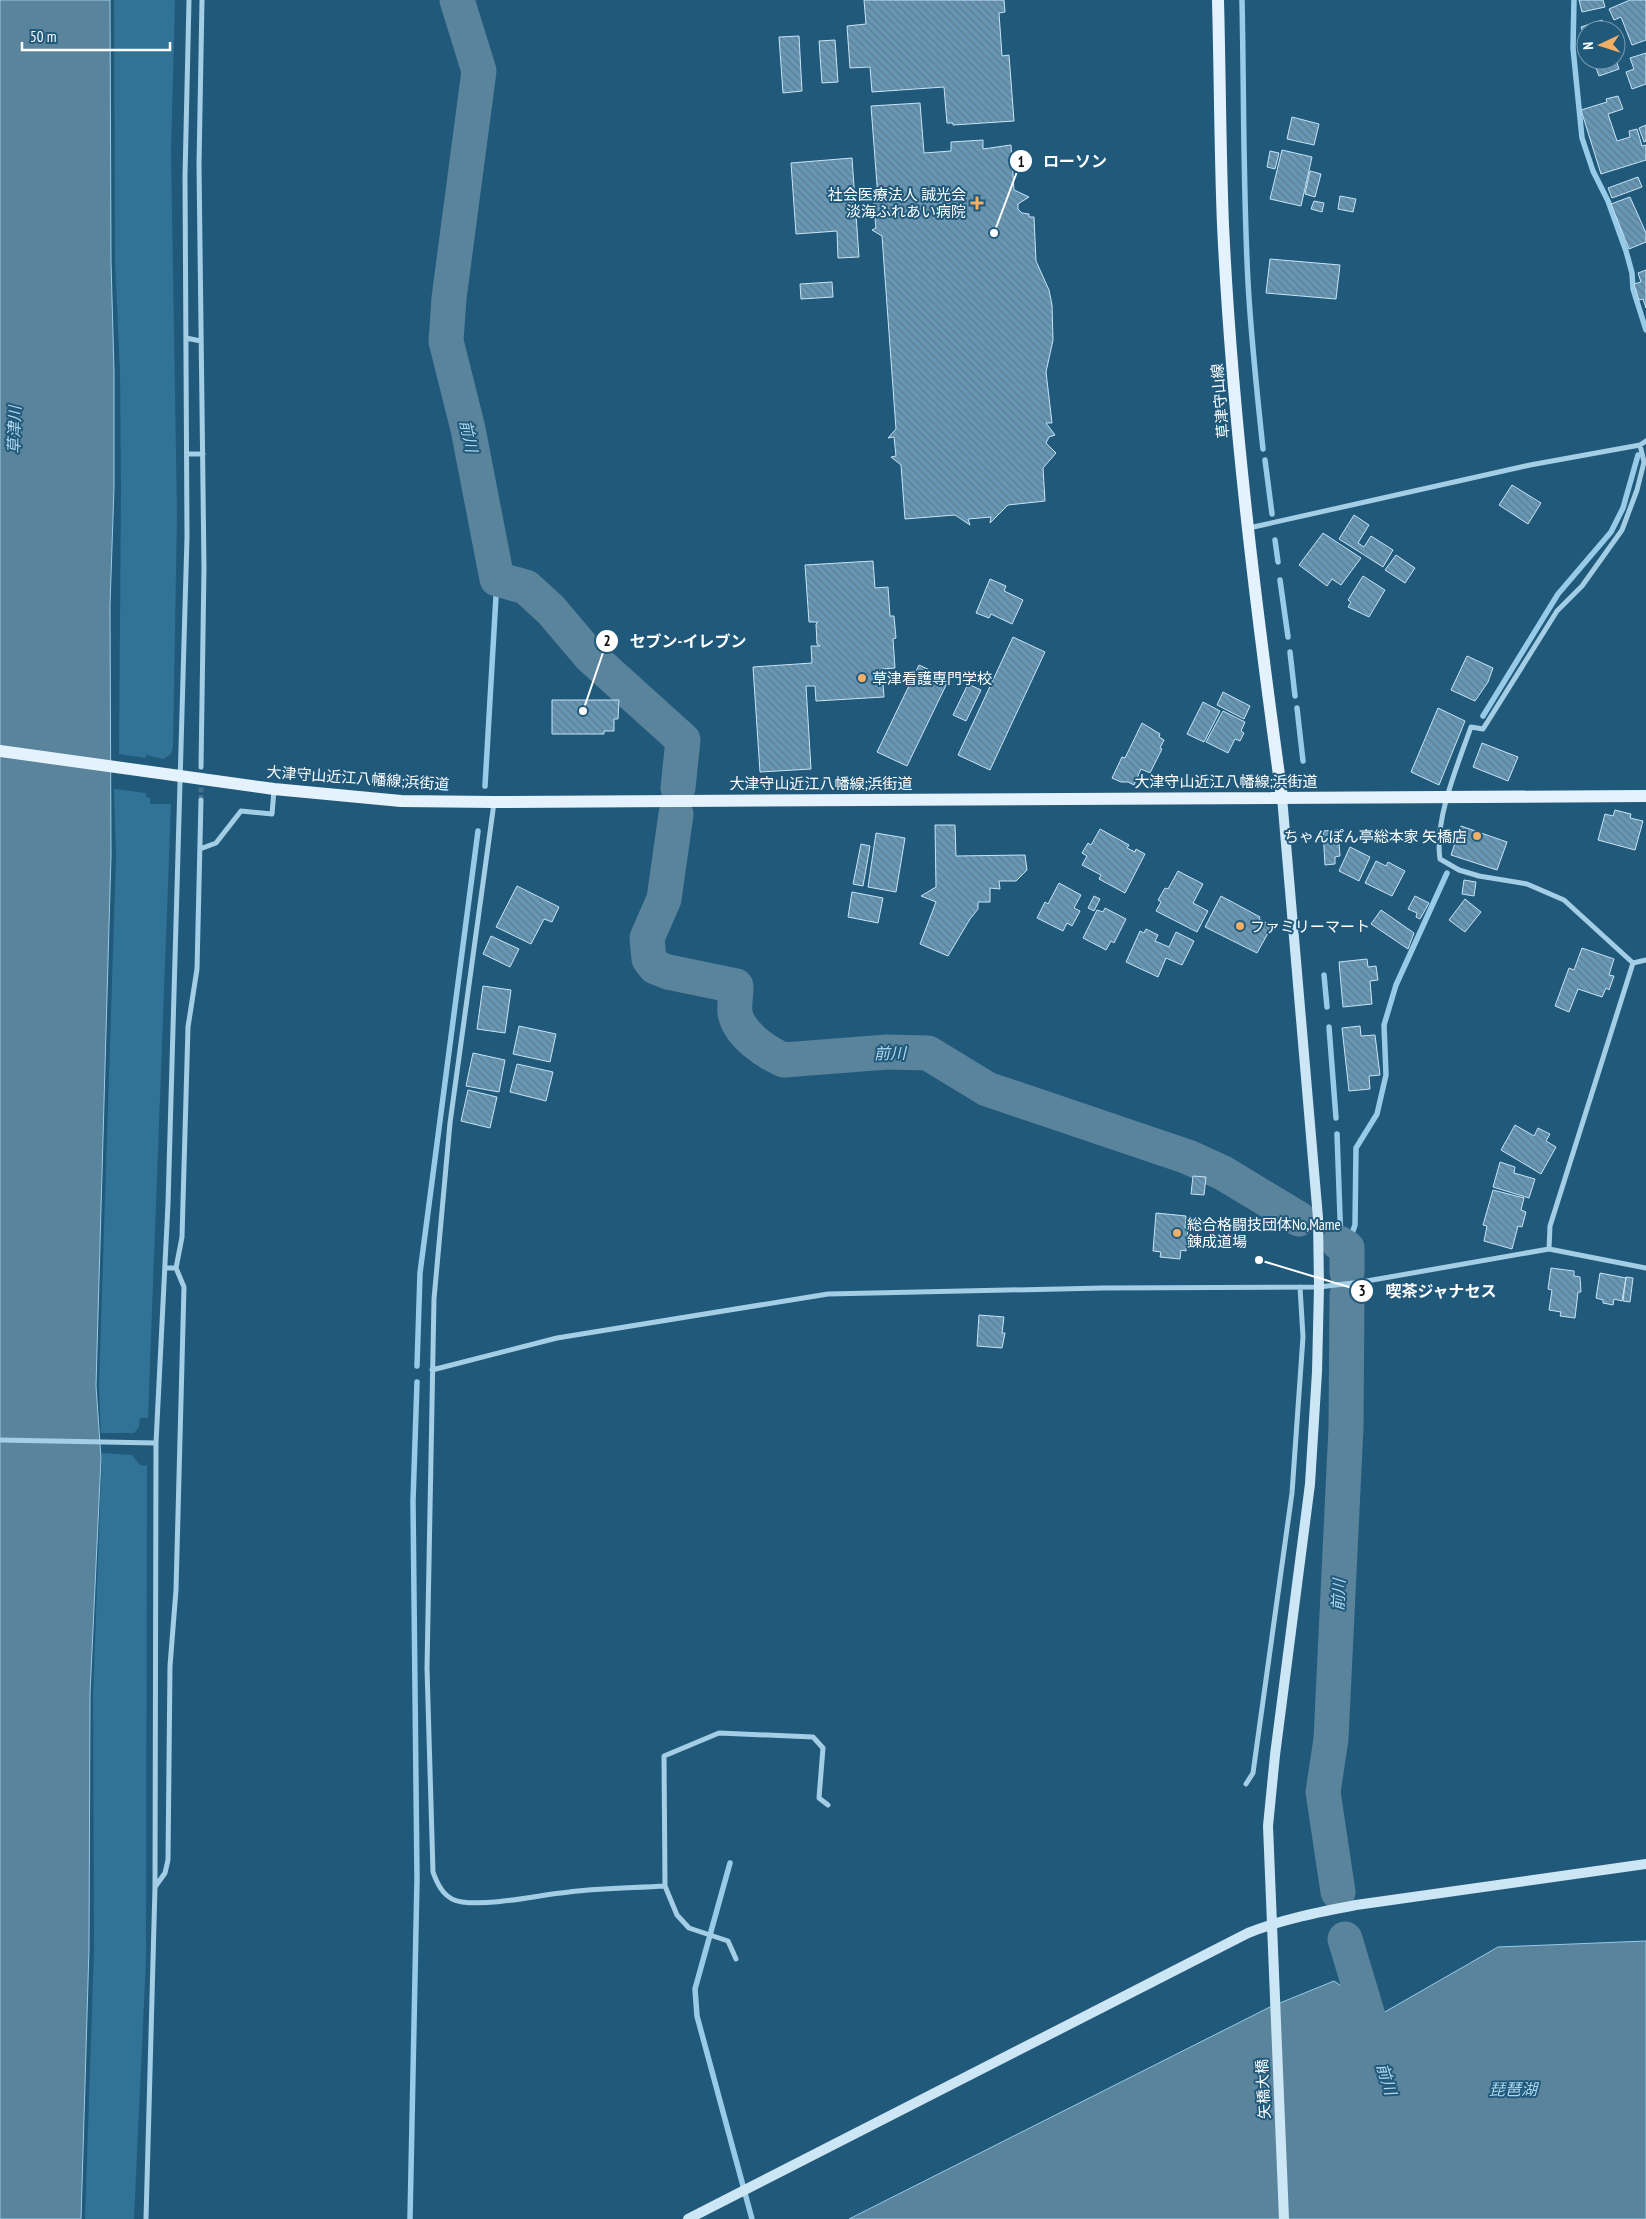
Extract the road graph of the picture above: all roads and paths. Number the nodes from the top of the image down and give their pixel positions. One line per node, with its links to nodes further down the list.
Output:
1 (189, 0): 4 (street)
2 (202, 0): 5 (street)
3 (1218, 0): 10 (main road, 草津守山線)
4 (186, 338): 5 (street); 8 (street)
5 (201, 341): 9 (street)
6 (1646, 442): 7 (street)
7 (1640, 446): 10 (street); 17 (street)
8 (187, 454): 9 (street); 13 (street)
9 (203, 454): 12 (street)
10 (1248, 528): 16 (main road, 草津守山線)
11 (0, 751): 13 (main road, 大津守山近江八幡線;浜街道)
12 (201, 767)
13 (180, 777): 14 (main road, 大津守山近江八幡線;浜街道); 24 (street)
14 (274, 789): 19 (main road, 大津守山近江八幡線;浜街道); 20 (street)
15 (1646, 796): 17 (main road, 大津守山近江八幡線;浜街道)
16 (1282, 797): 17 (main road, 大津守山近江八幡線;浜街道); 19 (main road, 大津守山近江八幡線;浜街道); 28 (street, 矢橋大橋)
17 (1448, 797): 22 (street)
18 (200, 800): 20 (street)
19 (494, 802): 29 (street)
20 (200, 849): 25 (street)
21 (1646, 960): 22 (street)
22 (1633, 963): 23 (street)
23 (1549, 1249): 26 (street); 28 (street)
24 (165, 1268): 25 (street); 31 (street)
25 (176, 1268): 36 (street)
26 (1646, 1268)
27 (1300, 1287): 28 (street); 29 (street); 32 (street)
28 (1319, 1287): 37 (street, 矢橋大橋)
29 (432, 1370): 35 (street)
30 (0, 1440): 31 (street)
31 (156, 1443): 36 (street)
32 (1246, 1784)
33 (828, 1805): 35 (street)
34 (1646, 1864): 37 (street)
35 (665, 1886): 38 (street)
36 (155, 1887): 39 (street)
37 (1272, 1924): 40 (street); 41 (street, 矢橋大橋)
38 (736, 1959)
39 (146, 2219)
40 (688, 2219)
41 (1284, 2219)

